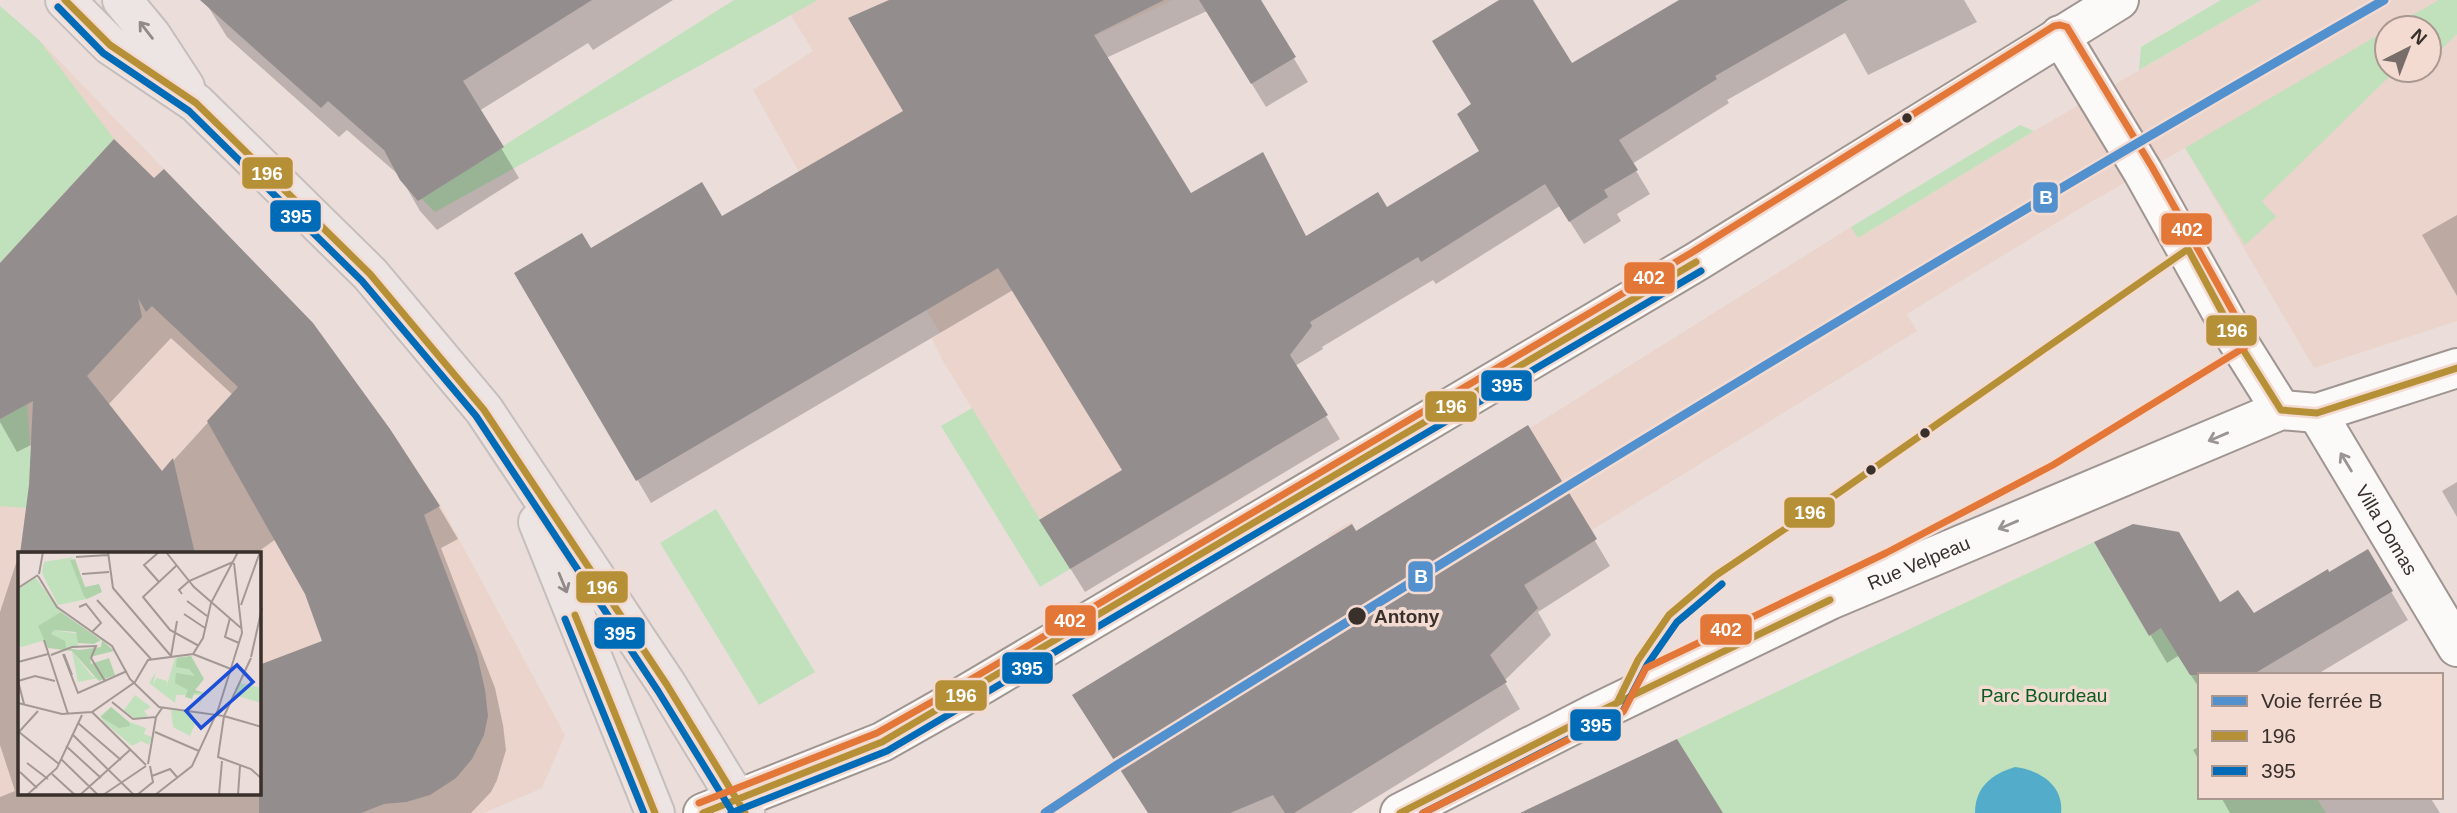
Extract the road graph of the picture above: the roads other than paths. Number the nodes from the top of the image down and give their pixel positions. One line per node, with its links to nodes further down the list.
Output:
1 (65, 0): 5 (main road)
2 (122, 0): 5 (main road, one-way to 2)
3 (2119, 0): 4 (street)
4 (2060, 35): 7 (street, Villa Domas); 10 (street)
5 (196, 103): 8 (main road)
6 (2457, 368): 7 (street, Rue Velpeau)
7 (2299, 412): 9 (street, Villa Domas, one-way to 7); 13 (street, Rue Velpeau, one-way to 13)
8 (510, 452): 10 (main road); 11 (main road, one-way to 11)
9 (2457, 647)
10 (741, 806): 12 (street)
11 (655, 813)
12 (703, 813)
13 (1399, 813)

